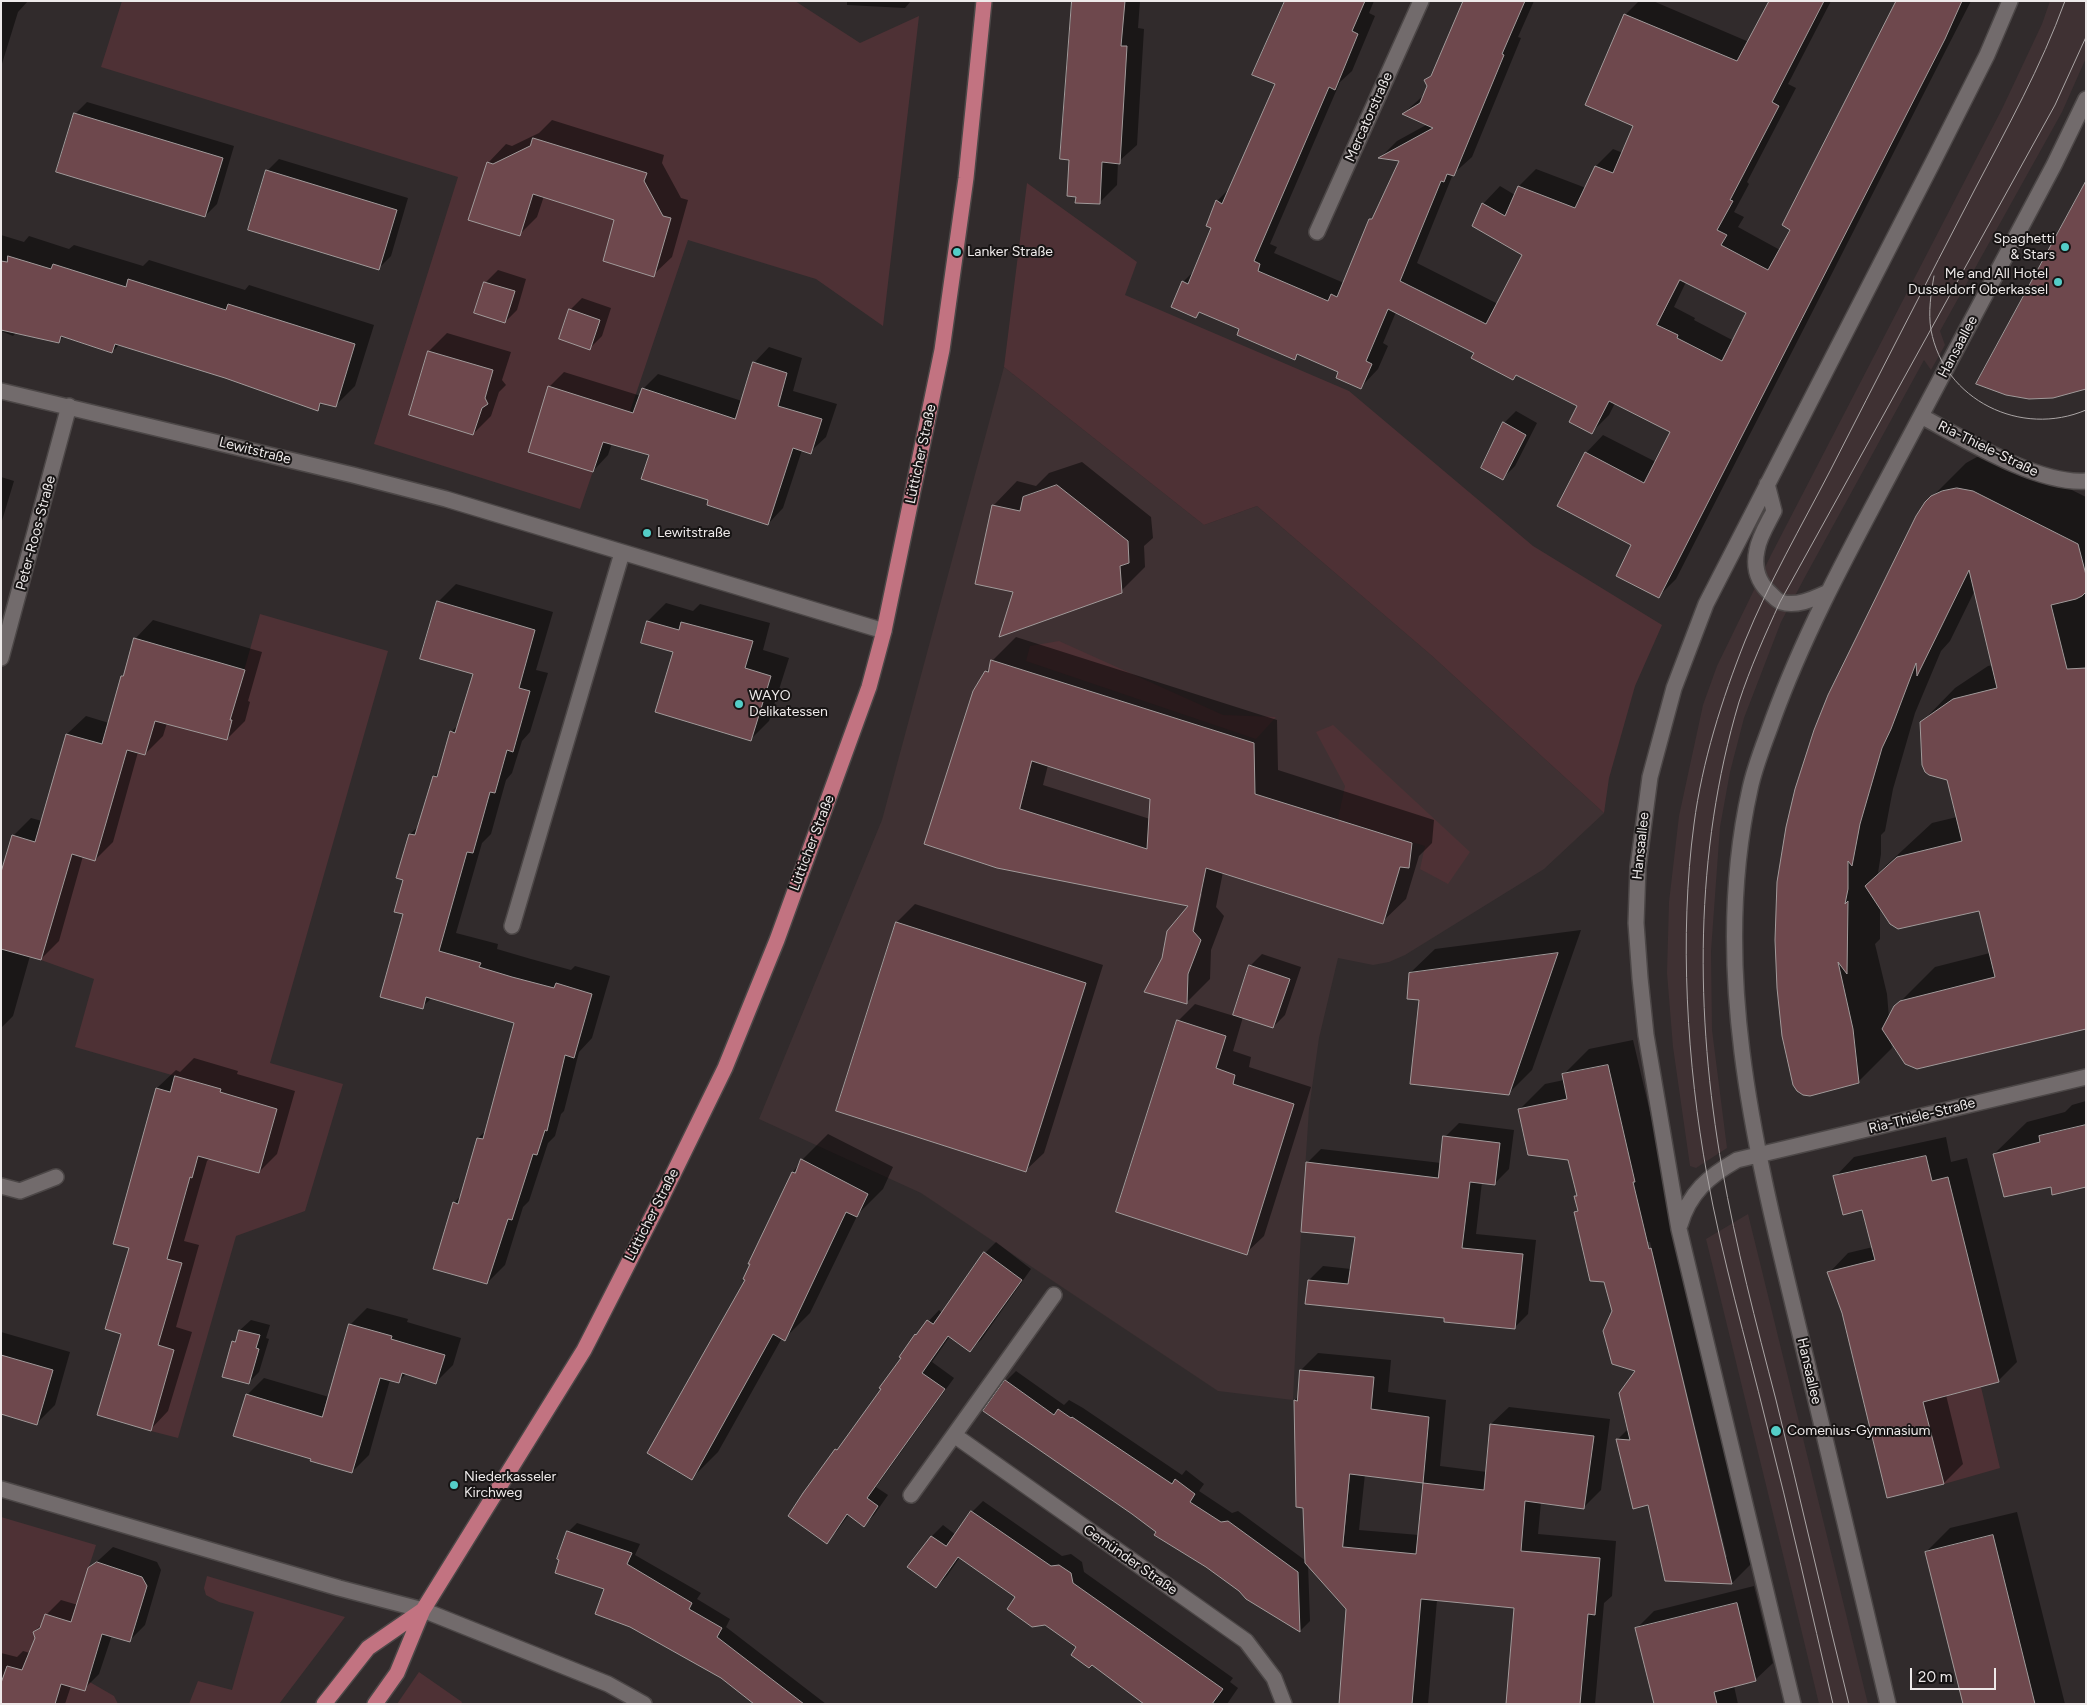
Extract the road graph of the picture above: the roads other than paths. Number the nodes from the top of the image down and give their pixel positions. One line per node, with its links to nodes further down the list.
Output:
1 (984, 1): 13 (main road, Lütticher Straße)
2 (1421, 1): 5 (street, Mercatorstraße)
3 (2010, 1): 10 (street, Hansaallee)
4 (2086, 100): 8 (street, Hansaallee)
5 (1317, 232)
6 (1, 391): 7 (street, Lewitstraße)
7 (68, 406): 11 (street, Lewitstraße); 14 (street, Peter-Roos-Straße)
8 (1921, 416): 9 (street, Ria-Thiele-Straße); 12 (street, Hansaallee)
9 (2086, 481)
10 (1767, 484): 12 (street); 20 (street, Hansaallee)
11 (622, 553): 13 (street, Lewitstraße); 15 (street)
12 (1826, 593): 17 (street, Hansaallee)
13 (884, 631): 25 (main road, Lütticher Straße)
14 (1, 658)
15 (512, 926)
16 (2086, 1077): 17 (street, Ria-Thiele-Straße)
17 (1759, 1154): 20 (street); 31 (street, Hansaallee)
18 (56, 1177): 19 (street)
19 (1, 1186)
20 (1679, 1229): 30 (street, Hansaallee)
21 (1054, 1295): 22 (street)
22 (954, 1435): 24 (street); 29 (street, Gemünder Straße)
23 (1, 1489): 25 (street)
24 (911, 1495)
25 (423, 1610): 26 (main road, Lütticher Straße); 27 (main road, Lütticher Straße); 28 (street)
26 (324, 1704)
27 (376, 1704)
28 (644, 1704)
29 (1284, 1704)
30 (1793, 1704)
31 (1888, 1704)

